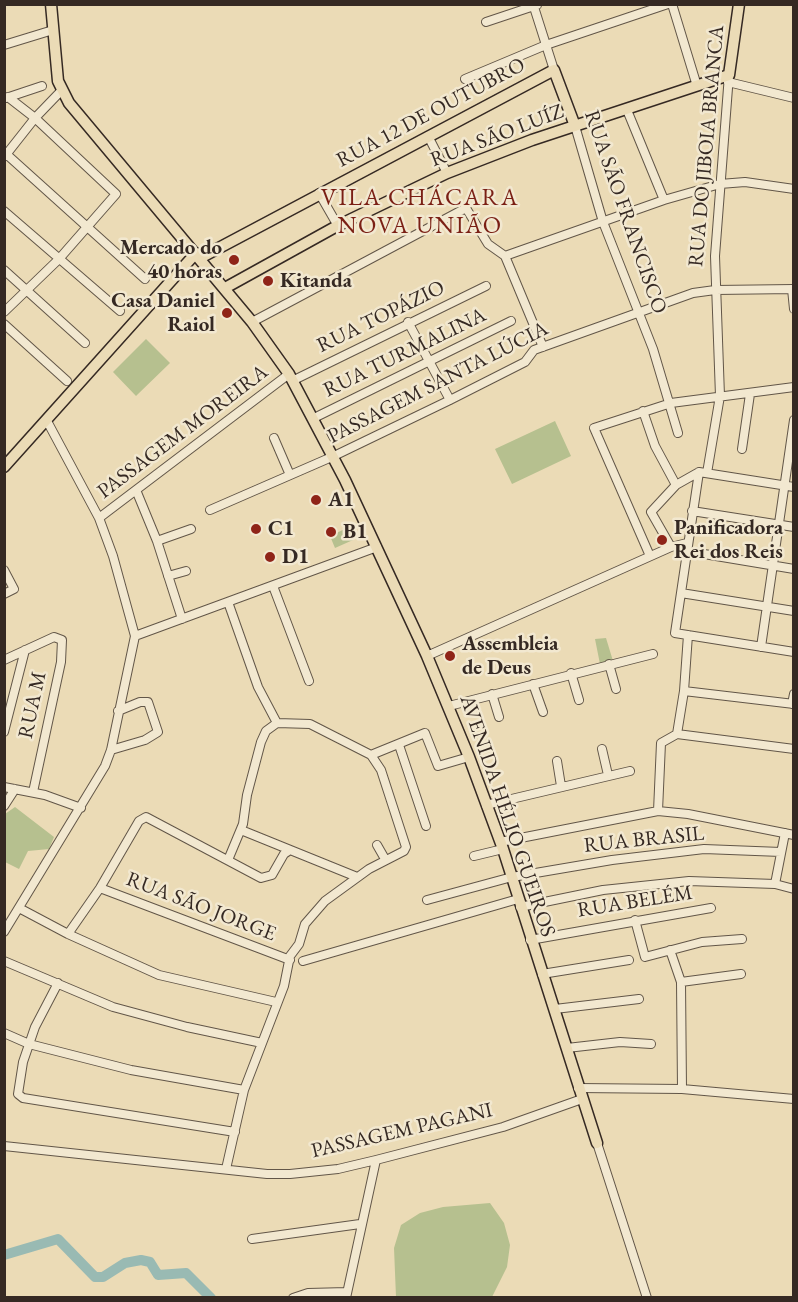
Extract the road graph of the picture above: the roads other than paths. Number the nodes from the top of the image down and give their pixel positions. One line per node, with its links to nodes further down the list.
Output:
1 (51, 4): 6 (main road)
2 (670, 4): 8 (street); 13 (street)
3 (739, 4): 10 (main road, RUA DO JIBOIA BRANCA)
4 (534, 5): 5 (street); 8 (street, RUA SÃO FRANCISCO)
5 (486, 22)
6 (53, 30): 7 (street); 14 (main road)
7 (5, 42)
8 (546, 45): 9 (street, RUA SÃO FRANCISCO); 11 (street)
9 (554, 70): 19 (main road, RUA SÃO FRANCISCO); 20 (main road, RUA 12 DE OUTUBRO)
10 (729, 78): 13 (main road, RUA SÃO LUÍZ); 16 (street); 23 (street, RUA DO JIBOIA BRANCA)
11 (465, 79)
12 (42, 86): 15 (street)
13 (697, 86): 17 (main road, RUA SÃO LUÍZ)
14 (61, 91): 18 (street); 31 (main road, AVENIDA HÉLIO GUEIROS)
15 (6, 98): 18 (street)
16 (794, 98)
17 (627, 110): 19 (main road, RUA SÃO LUÍZ); 26 (street)
18 (35, 118): 21 (street); 29 (street)
19 (575, 126): 22 (main road, RUA SÃO LUÍZ); 28 (street, RUA SÃO FRANCISCO)
20 (428, 136): 22 (street); 25 (main road, RUA 12 DE OUTUBRO)
21 (5, 154): 29 (street)
22 (447, 173): 30 (main road, RUA SÃO LUÍZ)
23 (720, 184): 24 (street); 26 (street); 40 (street, RUA DO JIBOIA BRANCA)
24 (794, 189)
25 (319, 194): 30 (street); 31 (main road, RUA 12 DE OUTUBRO)
26 (663, 200): 28 (street)
27 (4, 211): 33 (street)
28 (603, 222): 32 (street); 43 (street, RUA SÃO FRANCISCO)
29 (86, 226): 33 (street); 35 (street)
30 (338, 226): 37 (main road, RUA SÃO LUÍZ)
31 (198, 256): 37 (main road, AVENIDA HÉLIO GUEIROS); 62 (main road)
32 (505, 256): 46 (street); 50 (street)
33 (59, 259): 39 (street); 42 (street)
34 (4, 270): 39 (street)
35 (145, 279)
36 (486, 286): 47 (street, RUA TOPÁZIO)
37 (225, 288): 46 (main road, AVENIDA HÉLIO GUEIROS)
38 (793, 289): 40 (street, PASSAGEM SANTA LÚCIA); 41 (street)
39 (26, 290): 44 (street); 49 (street)
40 (715, 290): 43 (street, PASSAGEM SANTA LÚCIA); 56 (street, RUA DO JIBOIA BRANCA)
41 (794, 309)
42 (120, 311)
43 (639, 311): 50 (street, PASSAGEM SANTA LÚCIA); 58 (street, RUA SÃO FRANCISCO)
44 (4, 312)
45 (512, 321): 51 (street, RUA TURMALINA)
46 (252, 322): 52 (main road, AVENIDA HÉLIO GUEIROS)
47 (408, 322): 51 (street); 52 (street, RUA TOPÁZIO)
48 (4, 324): 53 (street)
49 (85, 343)
50 (543, 347): 57 (street, PASSAGEM SANTA LÚCIA)
51 (429, 362): 57 (street); 60 (street, RUA TURMALINA)
52 (290, 378): 60 (main road, AVENIDA HÉLIO GUEIROS); 72 (street, PASSAGEM MOREIRA)
53 (67, 381)
54 (794, 387): 55 (street)
55 (750, 394): 56 (street); 65 (street)
56 (720, 396): 58 (street); 68 (street, RUA DO JIBOIA BRANCA)
57 (450, 400): 66 (street, PASSAGEM SANTA LÚCIA)
58 (671, 403): 59 (street); 63 (street, RUA SÃO FRANCISCO)
59 (643, 411): 70 (street); 83 (street)
60 (314, 418): 66 (main road, AVENIDA HÉLIO GUEIROS)
61 (794, 420): 71 (street)
62 (47, 421): 67 (main road); 75 (street)
63 (678, 433)
64 (274, 438): 69 (street)
65 (742, 449)
66 (334, 456): 69 (street, PASSAGEM SANTA LÚCIA); 80 (main road, AVENIDA HÉLIO GUEIROS)
67 (4, 467)
68 (703, 472): 70 (street); 71 (street); 74 (street, RUA DO JIBOIA BRANCA)
69 (290, 475): 73 (street, PASSAGEM SANTA LÚCIA)
70 (676, 485): 81 (street)
71 (789, 486): 76 (street)
72 (136, 490): 75 (street, PASSAGEM MOREIRA); 79 (street)
73 (210, 510)
74 (692, 511): 76 (street); 82 (street, RUA DO JIBOIA BRANCA)
75 (99, 518): 97 (street)
76 (780, 525): 77 (street); 84 (street)
77 (794, 526)
78 (191, 529): 79 (street)
79 (157, 541): 88 (street)
80 (377, 547): 89 (street); 102 (main road, AVENIDA HÉLIO GUEIROS)
81 (671, 547): 82 (street); 83 (street)
82 (686, 547): 84 (street); 90 (street, RUA DO JIBOIA BRANCA)
83 (650, 556): 102 (street)
84 (774, 566): 85 (street); 93 (street)
85 (794, 569)
86 (4, 570): 91 (street)
87 (186, 571): 88 (street)
88 (168, 576): 95 (street)
89 (273, 586): 92 (street); 106 (street)
90 (681, 593): 93 (street); 96 (street, RUA DO JIBOIA BRANCA)
91 (4, 594)
92 (228, 602): 95 (street); 118 (street)
93 (767, 607): 94 (street); 98 (street)
94 (794, 611)
95 (182, 619): 97 (street)
96 (688, 635): 98 (street); 109 (street)
97 (135, 636): 115 (street)
98 (761, 647): 100 (street)
99 (25, 650): 103 (street); 119 (street); 133 (street, RUA M)
100 (794, 652)
101 (653, 654): 104 (street)
102 (428, 656): 114 (main road, AVENIDA HÉLIO GUEIROS)
103 (4, 660)
104 (609, 664): 105 (street); 108 (street)
105 (571, 674): 107 (street); 112 (street)
106 (309, 681)
107 (533, 684): 110 (street); 116 (street)
108 (616, 688)
109 (684, 691): 113 (street); 120 (street)
110 (492, 694): 114 (street); 117 (street)
111 (794, 694): 113 (street)
112 (579, 700)
113 (793, 704)
114 (449, 706): 126 (main road, AVENIDA HÉLIO GUEIROS)
115 (118, 711): 124 (street); 124 (street)
116 (543, 712)
117 (500, 717)
118 (277, 723): 125 (street); 139 (street)
119 (4, 732)
120 (677, 734): 123 (street); 137 (street)
121 (399, 745): 125 (street); 126 (street); 138 (street)
122 (602, 749): 129 (street)
123 (794, 749)
124 (111, 750): 136 (street)
125 (371, 755): 146 (street)
126 (469, 757): 134 (main road, AVENIDA HÉLIO GUEIROS)
127 (557, 761): 130 (street)
128 (630, 771): 129 (street)
129 (608, 775): 130 (street)
130 (561, 786): 134 (street)
131 (4, 787): 132 (street)
132 (15, 789): 133 (street); 135 (street)
133 (33, 792): 136 (street)
134 (486, 804): 142 (main road, AVENIDA HÉLIO GUEIROS)
135 (4, 806)
136 (81, 808): 155 (street)
137 (658, 811): 140 (street); 142 (street)
138 (426, 826)
139 (241, 830): 143 (street); 147 (street)
140 (789, 834): 144 (street)
141 (377, 845): 146 (street)
142 (501, 846): 145 (street); 149 (main road, AVENIDA HÉLIO GUEIROS)
143 (290, 850): 147 (street); 148 (street)
144 (781, 852): 149 (street, RUA BRASIL); 150 (street)
145 (474, 856)
146 (389, 857): 148 (street)
147 (228, 860): 151 (street)
148 (357, 877): 163 (street)
149 (512, 877): 153 (street, RUA BRASIL); 154 (main road, AVENIDA HÉLIO GUEIROS)
150 (775, 884): 152 (street); 154 (street)
151 (100, 888): 159 (street); 163 (street, RUA SÃO JORGE)
152 (794, 889)
153 (427, 900)
154 (519, 903): 161 (main road, AVENIDA HÉLIO GUEIROS); 166 (street)
155 (19, 908): 158 (street); 159 (street)
156 (711, 908): 157 (street, RUA BELÉM)
157 (635, 920): 161 (street, RUA BELÉM); 162 (street)
158 (4, 932)
159 (68, 934): 172 (street)
160 (742, 939): 162 (street)
161 (530, 940): 167 (main road, AVENIDA HÉLIO GUEIROS)
162 (670, 950): 169 (street)
163 (290, 960): 172 (street)
164 (629, 960): 167 (street)
165 (4, 961): 170 (street)
166 (303, 961)
167 (542, 974): 173 (main road, AVENIDA HÉLIO GUEIROS)
168 (741, 974): 169 (street)
169 (681, 982): 180 (street)
170 (58, 983): 175 (street); 176 (street)
171 (639, 999): 173 (street)
172 (276, 1002): 175 (street)
173 (555, 1009): 178 (main road, AVENIDA HÉLIO GUEIROS)
174 (4, 1033): 176 (street)
175 (262, 1042): 181 (street)
176 (29, 1044): 181 (street); 184 (street)
177 (651, 1044): 178 (street)
178 (567, 1048): 179 (main road, AVENIDA HÉLIO GUEIROS)
179 (578, 1088): 180 (street); 182 (main road, AVENIDA HÉLIO GUEIROS)
180 (682, 1089): 183 (street)
181 (243, 1090): 184 (street)
182 (582, 1099): 185 (main road, AVENIDA HÉLIO GUEIROS); 187 (street, PASSAGEM PAGANI)
183 (794, 1100)
184 (234, 1132): 188 (street)
185 (597, 1143): 193 (street, AVENIDA HÉLIO GUEIROS)
186 (4, 1146): 188 (street, PASSAGEM PAGANI)
187 (376, 1160): 188 (street, PASSAGEM PAGANI); 189 (street)
188 (226, 1169)
189 (360, 1224): 190 (street); 191 (street)
190 (252, 1239)
191 (346, 1295): 192 (street)
192 (293, 1298)
193 (647, 1298)

